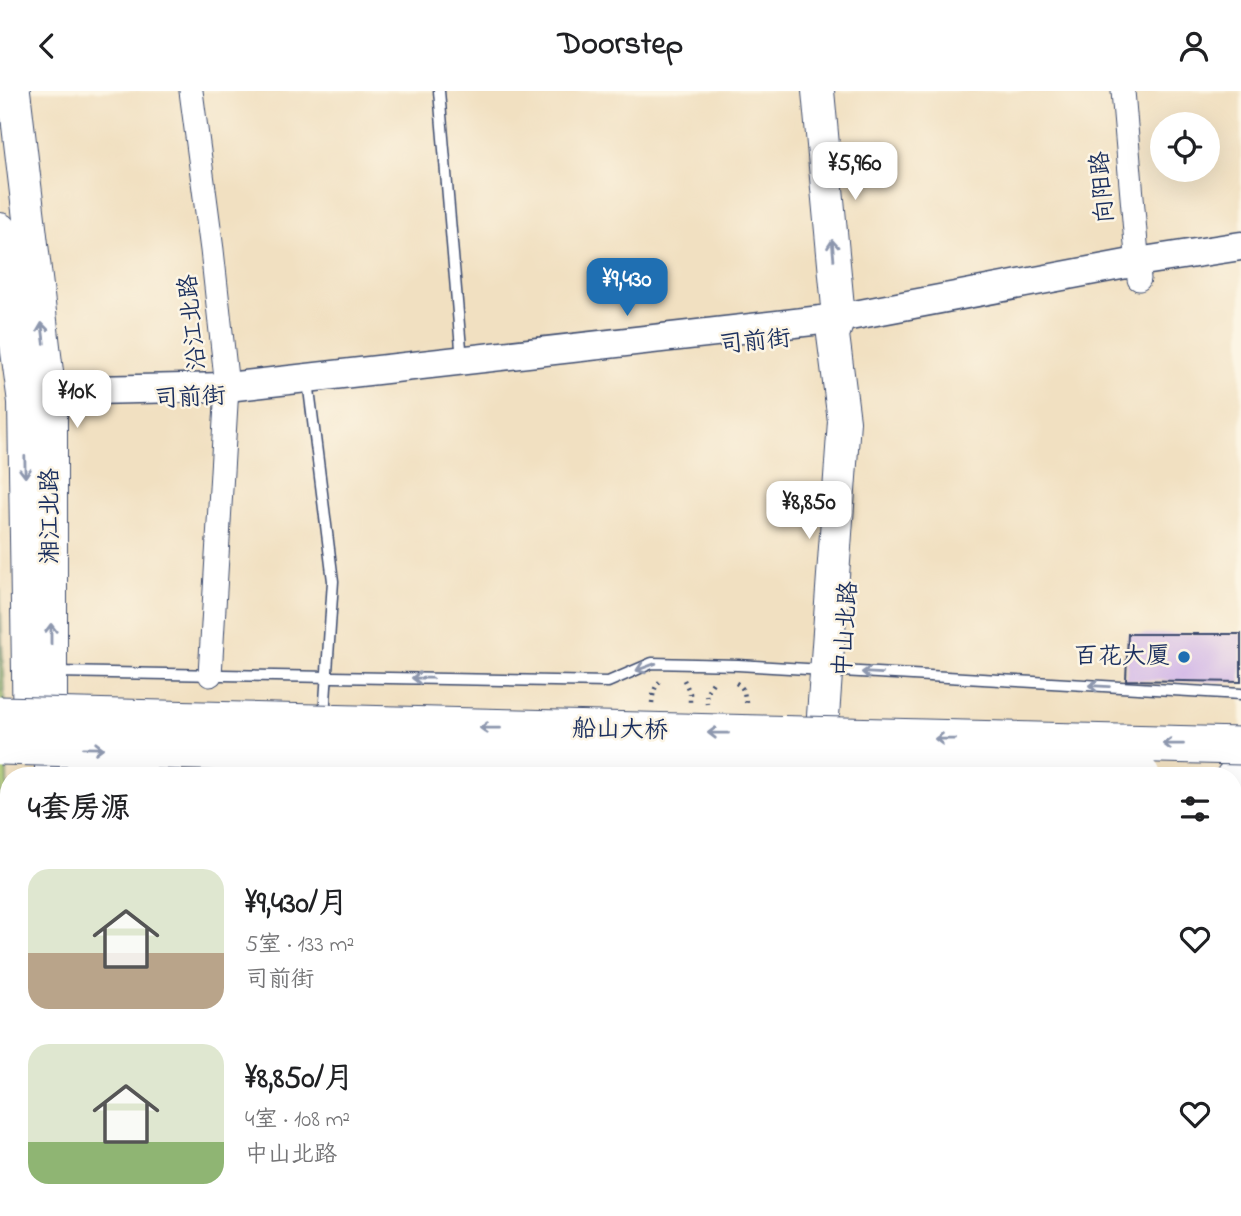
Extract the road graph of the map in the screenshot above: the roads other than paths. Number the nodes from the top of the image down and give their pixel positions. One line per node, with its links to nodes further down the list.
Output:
1 (13, 91): 14 (main road, 湘江北路, one-way to 1)
2 (191, 91): 13 (street, 沿江北路)
3 (439, 91): 11 (lane)
4 (818, 91): 10 (main road, 中山北路, one-way to 4)
5 (1123, 91): 9 (street, 向阳路)
6 (0, 229): 14 (main road, 湘江北路)
7 (1241, 246): 9 (street, 司前街)
8 (1241, 262): 9 (street, 司前街)
9 (1138, 271): 10 (street, 司前街)
10 (840, 329): 11 (street, 司前街); 16 (main road, 中山北路)
11 (463, 367): 12 (street, 司前街); 13 (street, 司前街)
12 (309, 389): 13 (street, 司前街); 18 (lane)
13 (227, 393): 14 (street, 司前街); 17 (street, 沿江北路)
14 (41, 400): 15 (main road, 湘江北路)
15 (39, 671): 17 (lane); 24 (main road, 湘江北路); 25 (main road, 湘江北路)
16 (835, 671): 18 (lane, one-way to 18); 19 (lane, one-way to 16); 26 (main road, 中山北路); 27 (main road, 中山北路)
17 (210, 675): 18 (lane)
18 (327, 677): 23 (lane)
19 (1241, 694)
20 (0, 716): 22 (highway, 船山大桥, one-way to 20, bridge)
21 (0, 745): 28 (highway, 船山大桥, one-way to 28, bridge)
22 (1241, 746)
23 (321, 763)
24 (31, 767)
25 (50, 767)
26 (820, 767)
27 (837, 767)
28 (837, 767)

